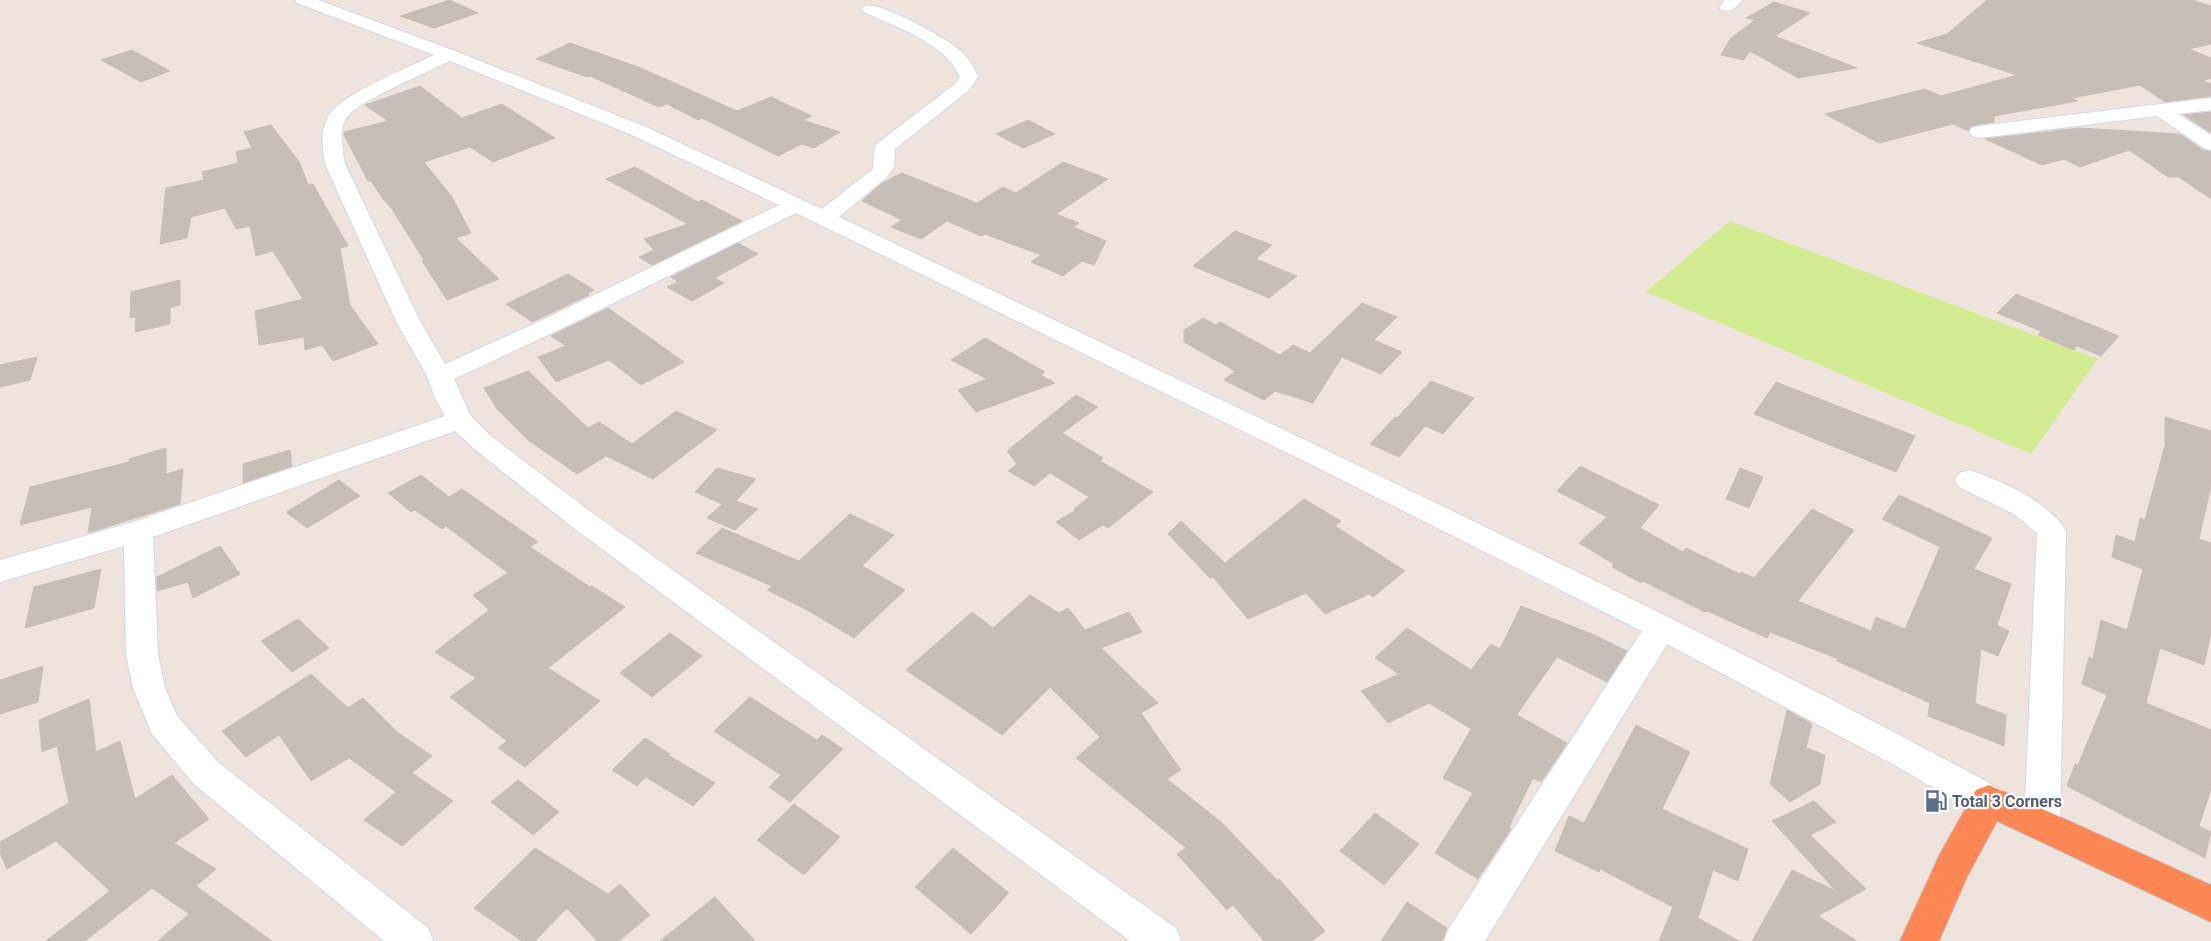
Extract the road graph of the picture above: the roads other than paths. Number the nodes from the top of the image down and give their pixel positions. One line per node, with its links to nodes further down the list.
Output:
1 (303, 0): 3 (street)
2 (870, 9): 9 (street)
3 (450, 55): 8 (street); 10 (street)
4 (2211, 104): 5 (street)
5 (2160, 110): 6 (street); 7 (street)
6 (1979, 132)
7 (2211, 144)
8 (795, 205): 9 (street); 10 (street)
9 (824, 218): 15 (street)
10 (440, 376): 11 (street)
11 (460, 420): 13 (street); 20 (street)
12 (1968, 480): 17 (street)
13 (138, 531): 14 (street); 19 (street)
14 (0, 571)
15 (1661, 627): 16 (street); 21 (street)
16 (1989, 802): 17 (highway); 22 (highway)
17 (2042, 824): 18 (highway)
18 (2211, 904)
19 (414, 941)
20 (1162, 941)
21 (1463, 941)
22 (1919, 941)

